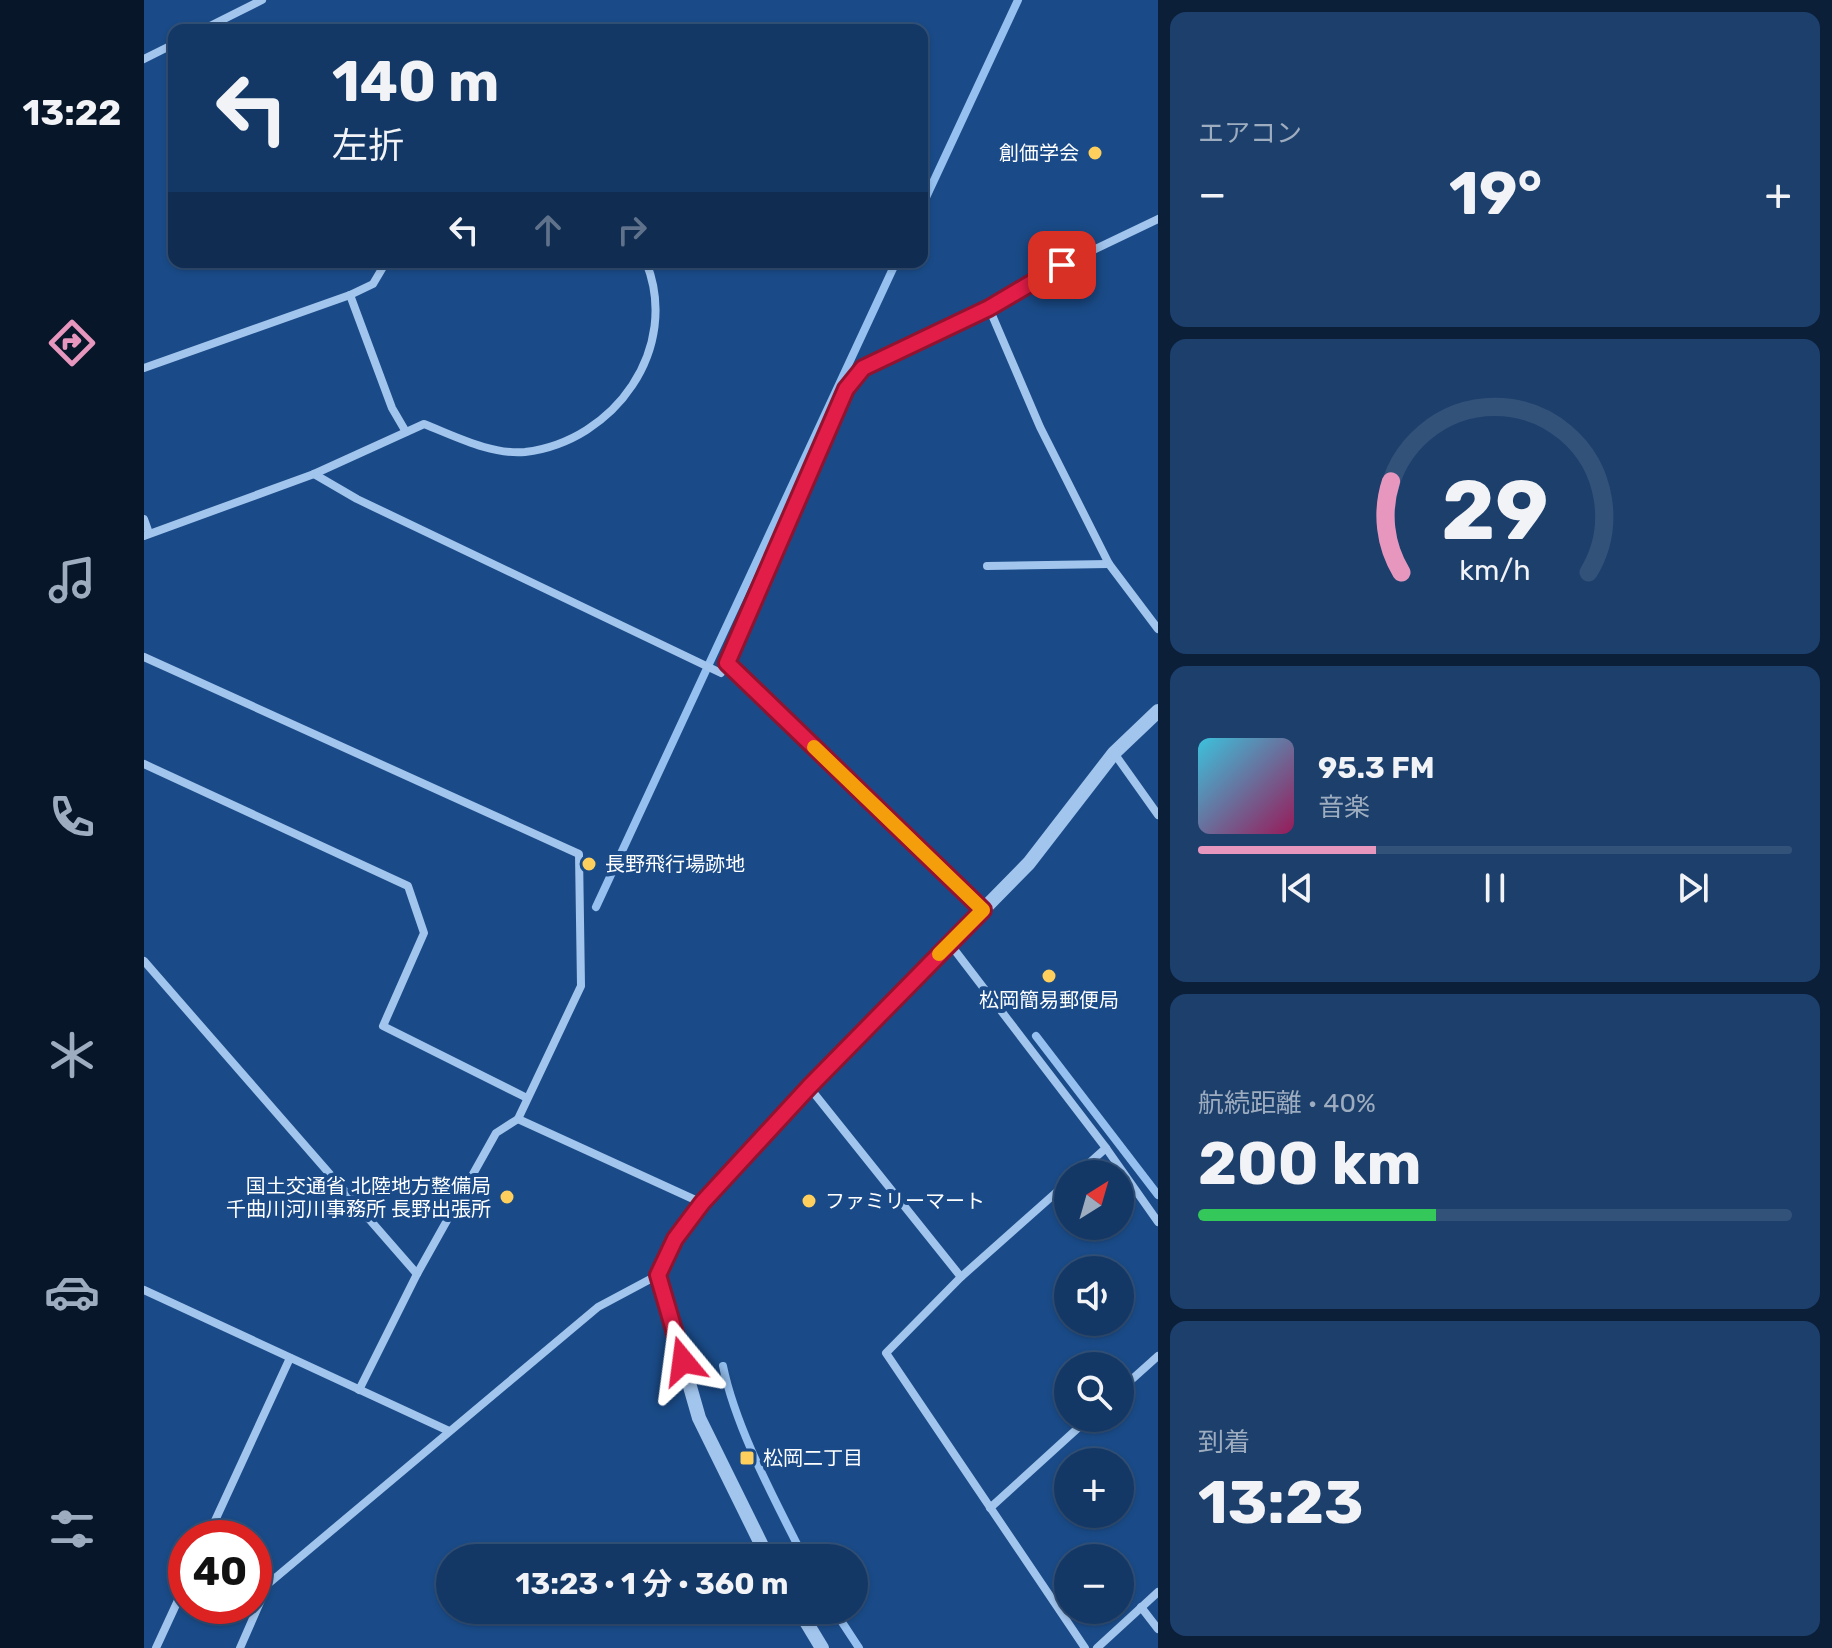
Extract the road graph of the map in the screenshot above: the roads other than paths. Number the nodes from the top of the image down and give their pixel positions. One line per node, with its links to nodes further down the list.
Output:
1 (262, 0): 2 (street)
2 (214, 24)
3 (168, 47): 4 (street)
4 (144, 59)
5 (1158, 219): 9 (street)
6 (382, 268): 8 (street)
7 (648, 268): 11 (street)
8 (350, 295): 10 (street); 11 (street)
9 (989, 308): 15 (street); 19 (street)
10 (144, 368)
11 (406, 432): 12 (street)
12 (314, 474): 14 (street); 19 (street)
13 (144, 519): 14 (street)
14 (147, 534)
15 (1109, 564): 16 (street); 17 (street)
16 (987, 566)
17 (1158, 629)
18 (144, 657): 28 (street)
19 (727, 663): 24 (street)
20 (1158, 711): 21 (street)
21 (1114, 753): 23 (street); 24 (street)
22 (144, 764): 28 (street)
23 (1158, 815)
24 (983, 910): 25 (street)
25 (950, 944): 27 (street); 30 (street)
26 (144, 961): 35 (street)
27 (809, 1087): 33 (street); 37 (street)
28 (527, 1098): 29 (street)
29 (518, 1119): 33 (street); 35 (street)
30 (1106, 1148): 31 (street); 34 (street)
31 (1093, 1160)
32 (1054, 1194): 37 (street)
33 (702, 1203): 36 (street)
34 (1158, 1222)
35 (417, 1274): 42 (street)
36 (658, 1275): 43 (street); 47 (street)
37 (961, 1277): 45 (street)
38 (144, 1290): 40 (street)
39 (1158, 1356): 41 (street)
40 (290, 1358): 42 (street); 46 (street)
41 (1134, 1377)
42 (359, 1390): 43 (street)
43 (449, 1431): 54 (street)
44 (1074, 1432): 45 (street)
45 (990, 1508): 56 (street)
46 (215, 1520)
47 (761, 1544)
48 (1158, 1592): 49 (street)
49 (1141, 1607): 52 (street); 57 (street)
50 (168, 1622): 53 (street)
51 (807, 1624): 55 (street)
52 (1158, 1629)
53 (156, 1648)
54 (240, 1648)
55 (822, 1648)
56 (1085, 1648)
57 (1097, 1648)

